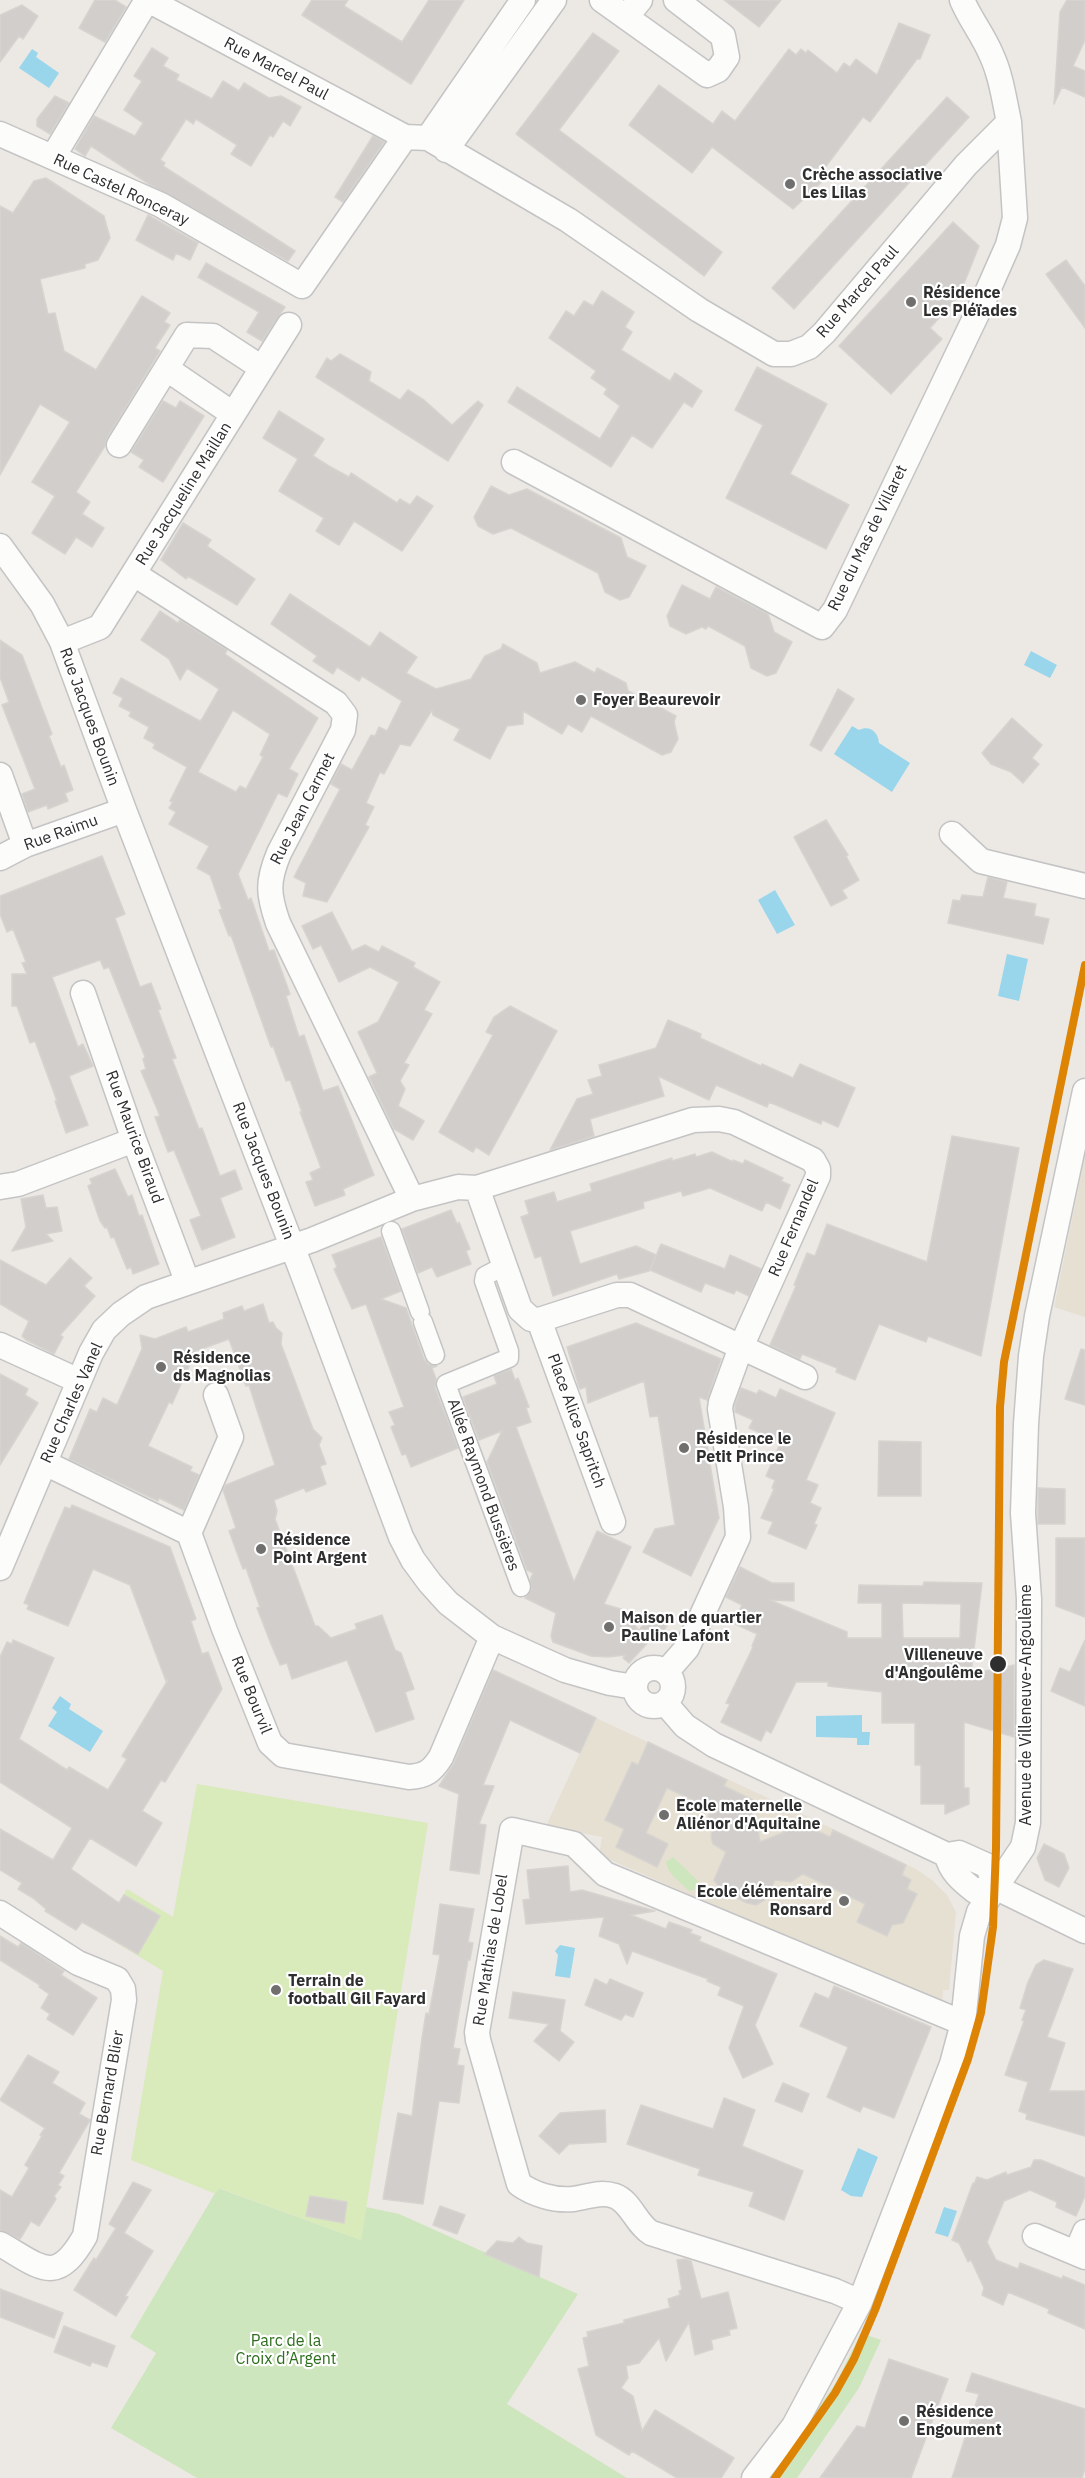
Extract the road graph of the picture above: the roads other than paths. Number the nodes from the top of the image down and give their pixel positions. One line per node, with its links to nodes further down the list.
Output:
1 (147, 0): 10 (street, Rue Marcel Paul); 11 (street, Rue Marcel Paul)
2 (523, 0): 10 (street)
3 (555, 0): 10 (street)
4 (602, 0): 7 (street)
5 (676, 0): 7 (street)
6 (962, 0): 8 (street)
7 (633, 9)
8 (1009, 122): 10 (street, Rue Marcel Paul); 17 (street, Rue du Mas de Villaret)
9 (0, 134): 11 (street, Rue Castel Ronceray)
10 (426, 142): 11 (street, Rue Castel Ronceray)
11 (53, 157)
12 (289, 325): 13 (street, Rue Jacqueline Maillan)
13 (262, 368): 14 (street); 15 (street, Rue Jacqueline Maillan)
14 (167, 369): 15 (street); 16 (street)
15 (233, 414): 19 (street, Rue Jacqueline Maillan)
16 (119, 445)
17 (514, 462)
18 (0, 546): 20 (street, Rue Jacques Bounin)
19 (134, 574): 20 (street, Rue Jacqueline Maillan); 32 (street, Rue Jean Carmet)
20 (62, 642): 22 (street, Rue Jacques Bounin)
21 (0, 775): 24 (street)
22 (124, 810): 24 (street, Rue Raimu); 34 (street, Rue Jacques Bounin)
23 (952, 834): 26 (street)
24 (25, 845): 25 (street, Rue Raimu)
25 (0, 858)
26 (1085, 886)
27 (83, 993): 29 (street, Rue Maurice Biraud)
28 (1085, 1091): 53 (street, Avenue de Villeneuve-Angoulème)
29 (134, 1140): 30 (street); 36 (street, Rue Maurice Biraud)
30 (0, 1187)
31 (477, 1188): 32 (street, Rue Fernandel); 35 (street); 39 (street, Rue Fernandel)
32 (412, 1199): 34 (street, Rue Fernandel)
33 (391, 1231): 42 (street, Allée Raymond Bussières)
34 (292, 1246): 36 (street, Rue Charles Vanel); 49 (street, Rue Jacques Bounin)
35 (504, 1266): 37 (street); 42 (street, Allée Raymond Bussières)
36 (187, 1281): 41 (street, Rue Charles Vanel)
37 (538, 1320): 39 (street); 45 (street, Place Alice Sapritch)
38 (0, 1345): 41 (street)
39 (741, 1347): 40 (street); 50 (street, Rue Fernandel)
40 (805, 1377)
41 (79, 1381): 44 (street, Rue Charles Vanel)
42 (446, 1384): 48 (street, Allée Raymond Bussières)
43 (216, 1395): 46 (street)
44 (45, 1463): 46 (street); 47 (street, Rue Charles Vanel)
45 (613, 1522)
46 (189, 1533): 49 (street, Rue Bourvil)
47 (0, 1568)
48 (521, 1587)
49 (492, 1637): 51 (street, Rue Jacques Bounin)
50 (666, 1672): 51 (street); 52 (street)
51 (634, 1687): 52 (street)
52 (666, 1703): 53 (street)
53 (992, 1876): 55 (street); 56 (street, Avenue de Villeneuve-Angoulème)
54 (0, 1913): 58 (street, Rue Bernard Blier)
55 (1085, 1931)
56 (963, 2023): 60 (street, Avenue de Villeneuve-Angoulème); 60 (street, Rue Mathias de Lobel)
57 (1035, 2236): 59 (street)
58 (0, 2244)
59 (1082, 2247)
60 (860, 2302): 61 (street, Avenue de Villeneuve-Angoulème)
61 (754, 2478)

